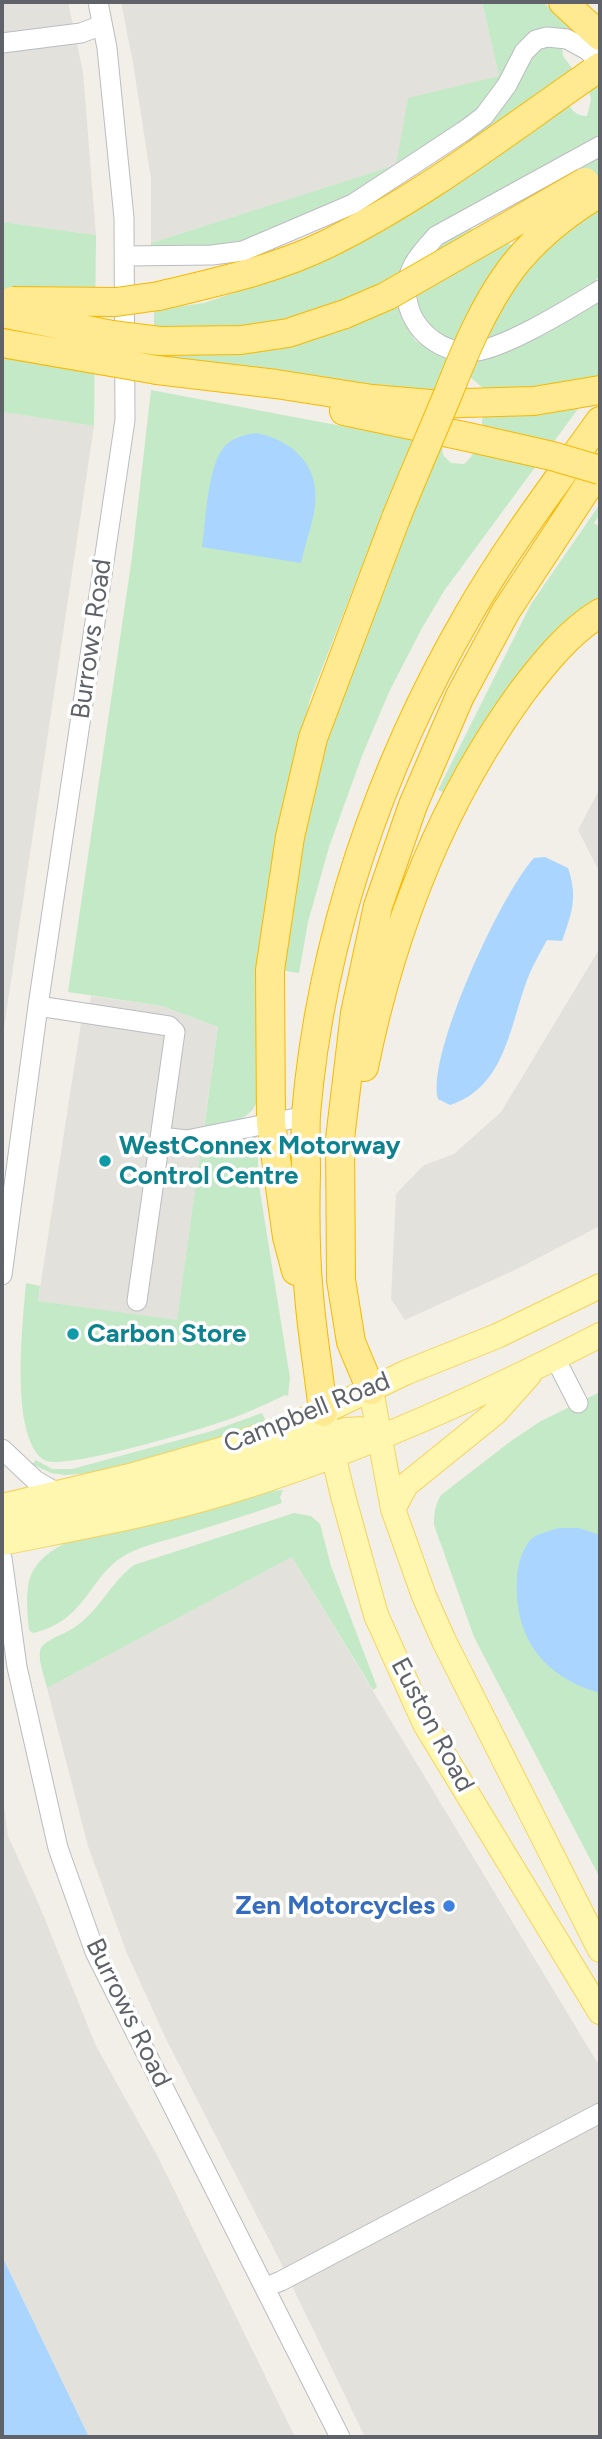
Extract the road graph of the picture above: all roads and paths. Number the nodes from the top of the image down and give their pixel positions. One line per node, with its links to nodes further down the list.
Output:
1 (98, 2): 3 (street, Burrows Road)
2 (563, 2): 4 (highway)
3 (102, 24): 5 (street); 10 (street, Burrows Road)
4 (600, 36)
5 (2, 43)
6 (600, 64): 10 (street); 12 (highway, bridge)
7 (600, 145): 11 (street)
8 (600, 174): 13 (highway, bridge)
9 (600, 193): 22 (highway, bridge)
10 (126, 256): 20 (street, Burrows Road)
11 (600, 290)
12 (2, 300)
13 (2, 313)
14 (2, 343): 15 (highway, bridge)
15 (157, 370): 16 (highway); 18 (highway, bridge)
16 (600, 390)
17 (600, 421): 21 (highway)
18 (600, 469): 30 (highway)
19 (600, 613): 30 (highway)
20 (38, 1006): 23 (street); 24 (street, Burrows Road)
21 (306, 1116): 22 (street); 27 (highway)
22 (271, 1123): 23 (street); 27 (highway)
23 (161, 1137): 26 (street)
24 (2, 1275)
25 (600, 1286): 30 (main road, Campbell Road)
26 (137, 1301)
27 (313, 1331): 32 (highway)
28 (600, 1335): 29 (main road, Campbell Road)
29 (546, 1363): 31 (street); 33 (main road, Campbell Road); 37 (main road)
30 (371, 1390): 32 (main road, Campbell Road); 33 (main road, Euston Road)
31 (578, 1403)
32 (328, 1435): 33 (main road, Campbell Road); 35 (main road, Campbell Road); 38 (main road); 39 (main road, Campbell Road); 42 (main road, Euston Road)
33 (381, 1438): 37 (main road, Euston Road)
34 (2, 1449): 35 (street)
35 (59, 1494): 36 (main road, Campbell Road)
36 (2, 1506)
37 (393, 1509): 41 (main road, Euston Road)
38 (2, 1520)
39 (2, 1544)
40 (2, 1558): 44 (street, Burrows Road)
41 (600, 1950)
42 (600, 2012)
43 (600, 2113): 44 (street)
44 (266, 2287): 45 (street, Burrows Road)
45 (340, 2437)

